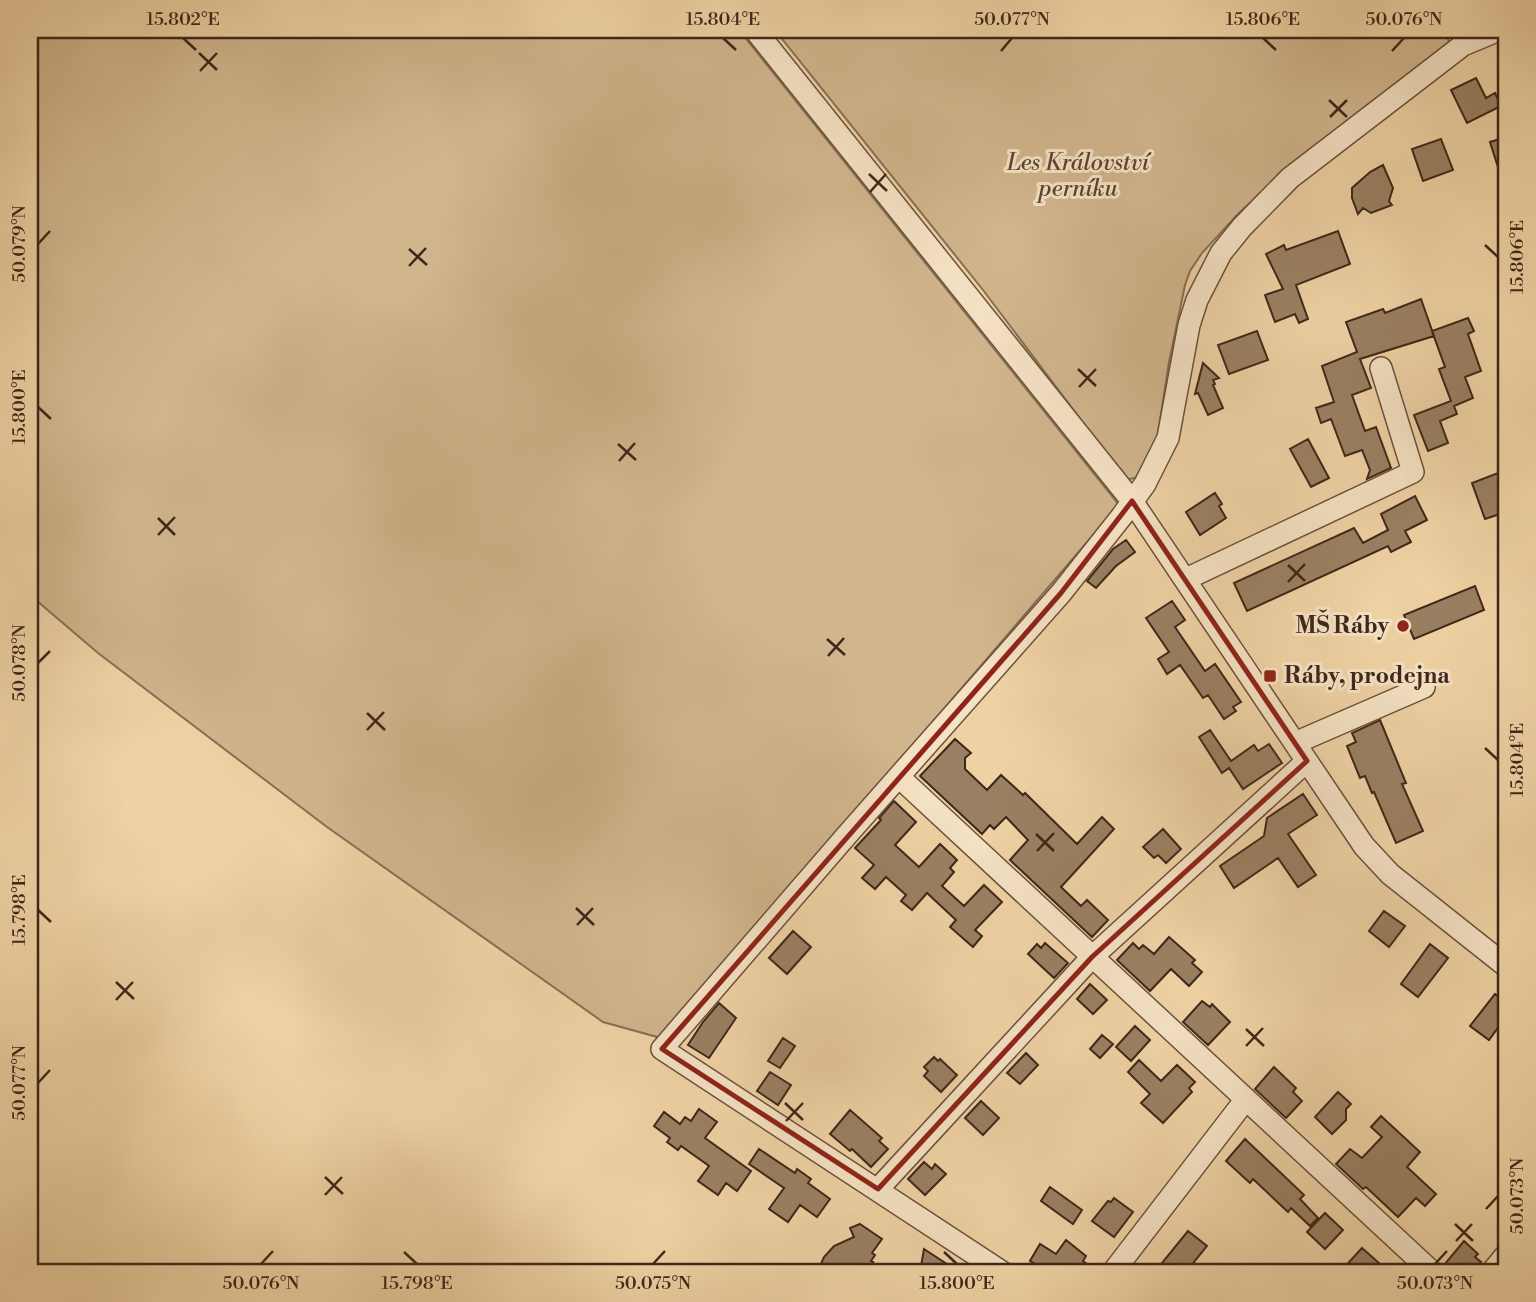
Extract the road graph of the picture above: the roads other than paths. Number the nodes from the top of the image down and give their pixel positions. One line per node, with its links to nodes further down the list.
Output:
1 (755, 30): 4 (street)
2 (1499, 30): 4 (street)
3 (1381, 368): 5 (street)
4 (1132, 501): 5 (street); 9 (street)
5 (1186, 579): 7 (street)
6 (1424, 687): 7 (street)
7 (1294, 743): 8 (street)
8 (1307, 761): 10 (street); 11 (street)
9 (899, 777): 10 (street); 13 (street)
10 (1092, 957): 12 (street); 13 (street)
11 (1506, 966)
12 (1246, 1099): 16 (street); 17 (street)
13 (878, 1189): 15 (street)
14 (1506, 1255): 18 (street)
15 (1002, 1272)
16 (1113, 1272)
17 (1432, 1272)
18 (1492, 1272)

